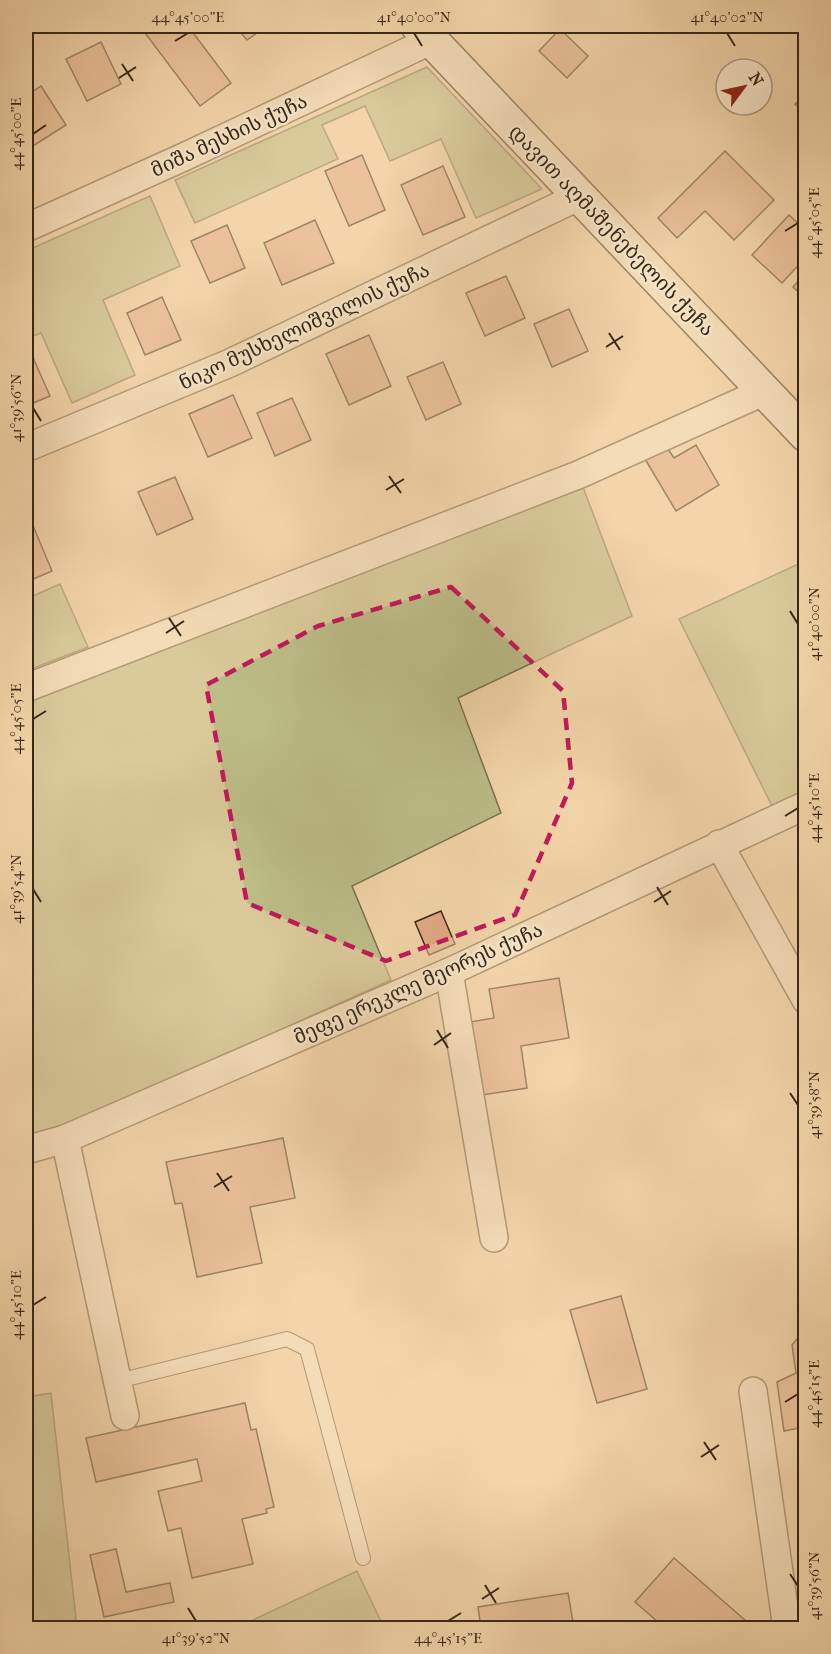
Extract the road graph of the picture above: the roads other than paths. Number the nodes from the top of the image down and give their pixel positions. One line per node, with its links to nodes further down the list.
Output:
1 (425, 33): 2 (street, დავით აღმაშენებელის ქუჩა); 3 (street, მიშა მესხის ქუჩა)
2 (580, 196): 4 (street, დავით აღმაშენებელის ქუჩა); 6 (street, ნიკო მუსხელიშვილის ქუჩა)
3 (26, 228)
4 (765, 391): 5 (street, დავით აღმაშენებელის ქუჩა); 7 (street)
5 (806, 435)
6 (26, 448)
7 (26, 688)
8 (806, 805): 9 (street, მეფე ერეკლე მეორეს ქუჩა)
9 (719, 844): 10 (street, მეფე ერეკლე მეორეს ქუჩა); 11 (street)
10 (449, 972): 12 (street, მეფე ერეკლე მეორეს ქუჩა); 14 (street)
11 (806, 1000)
12 (65, 1138): 13 (street, მეფე ერეკლე მეორეს ქუჩა); 15 (street)
13 (26, 1150)
14 (494, 1238)
15 (118, 1382): 17 (street); 18 (lane)
16 (753, 1391): 19 (street)
17 (125, 1416)
18 (363, 1558)
19 (787, 1629)

